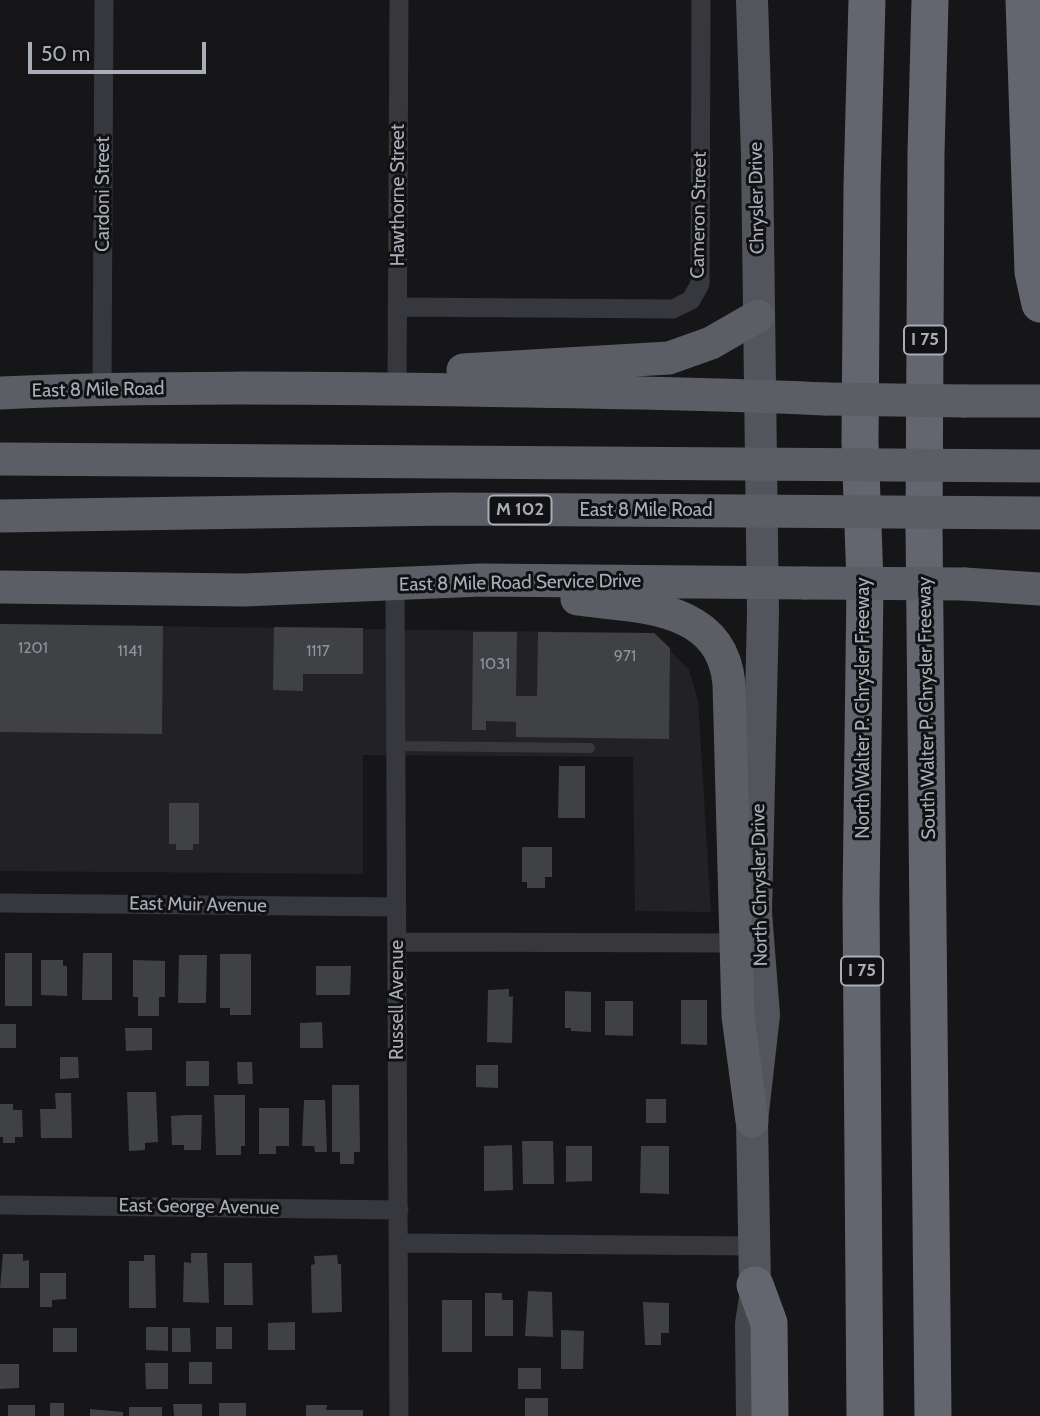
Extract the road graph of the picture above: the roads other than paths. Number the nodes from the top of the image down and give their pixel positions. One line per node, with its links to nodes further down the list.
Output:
1 (104, 0): 11 (street, Cardoni Street)
2 (399, 0): 9 (street, Hawthorne Street)
3 (701, 0): 9 (street, Cameron Street)
4 (751, 0): 10 (main road, Chrysler Drive)
5 (867, 0): 41 (highway, North Walter P. Chrysler Freeway / I 75)
6 (930, 0): 42 (highway, South Walter P. Chrysler Freeway / I 75)
7 (1024, 0): 8 (highway)
8 (1040, 304)
9 (397, 307): 12 (street, Hawthorne Street)
10 (758, 316): 12 (highway); 14 (main road, Chrysler Drive)
11 (102, 388): 12 (highway, East 8 Mile Road); 13 (highway, East 8 Mile Road)
12 (397, 389): 14 (highway, East 8 Mile Road)
13 (0, 393)
14 (759, 396): 15 (highway, East 8 Mile Road, bridge); 21 (main road, North Chrysler Drive)
15 (1040, 401)
16 (0, 459): 17 (highway, bridge)
17 (1040, 466)
18 (1040, 513): 19 (highway, East 8 Mile Road / M 102, bridge)
19 (0, 516)
20 (481, 580): 21 (highway, East 8 Mile Road Service Drive); 22 (highway, East 8 Mile Road Service Drive); 31 (highway)
21 (762, 582): 24 (highway, East 8 Mile Road Service Drive, bridge); 29 (main road, North Chrysler Drive)
22 (395, 584): 23 (highway, East 8 Mile Road Service Drive); 25 (street, Russell Avenue)
23 (0, 587)
24 (1040, 589)
25 (396, 746): 26 (lane); 28 (street, Russell Avenue)
26 (590, 748)
27 (0, 903): 28 (street, East Muir Avenue)
28 (397, 907): 30 (street, Russell Avenue)
29 (756, 912): 31 (street); 32 (main road, North Chrysler Drive)
30 (397, 942): 31 (street); 34 (street, Russell Avenue)
31 (736, 943): 32 (highway)
32 (752, 1122): 36 (main road, North Chrysler Drive)
33 (0, 1205): 34 (street, East George Avenue)
34 (399, 1210): 35 (street, Russell Avenue)
35 (398, 1243): 36 (street); 38 (street, Russell Avenue)
36 (754, 1245): 37 (main road, North Chrysler Drive)
37 (755, 1285): 39 (main road, North Chrysler Drive); 40 (highway)
38 (399, 1416)
39 (750, 1416)
40 (770, 1416)
41 (865, 1416)
42 (933, 1416)

